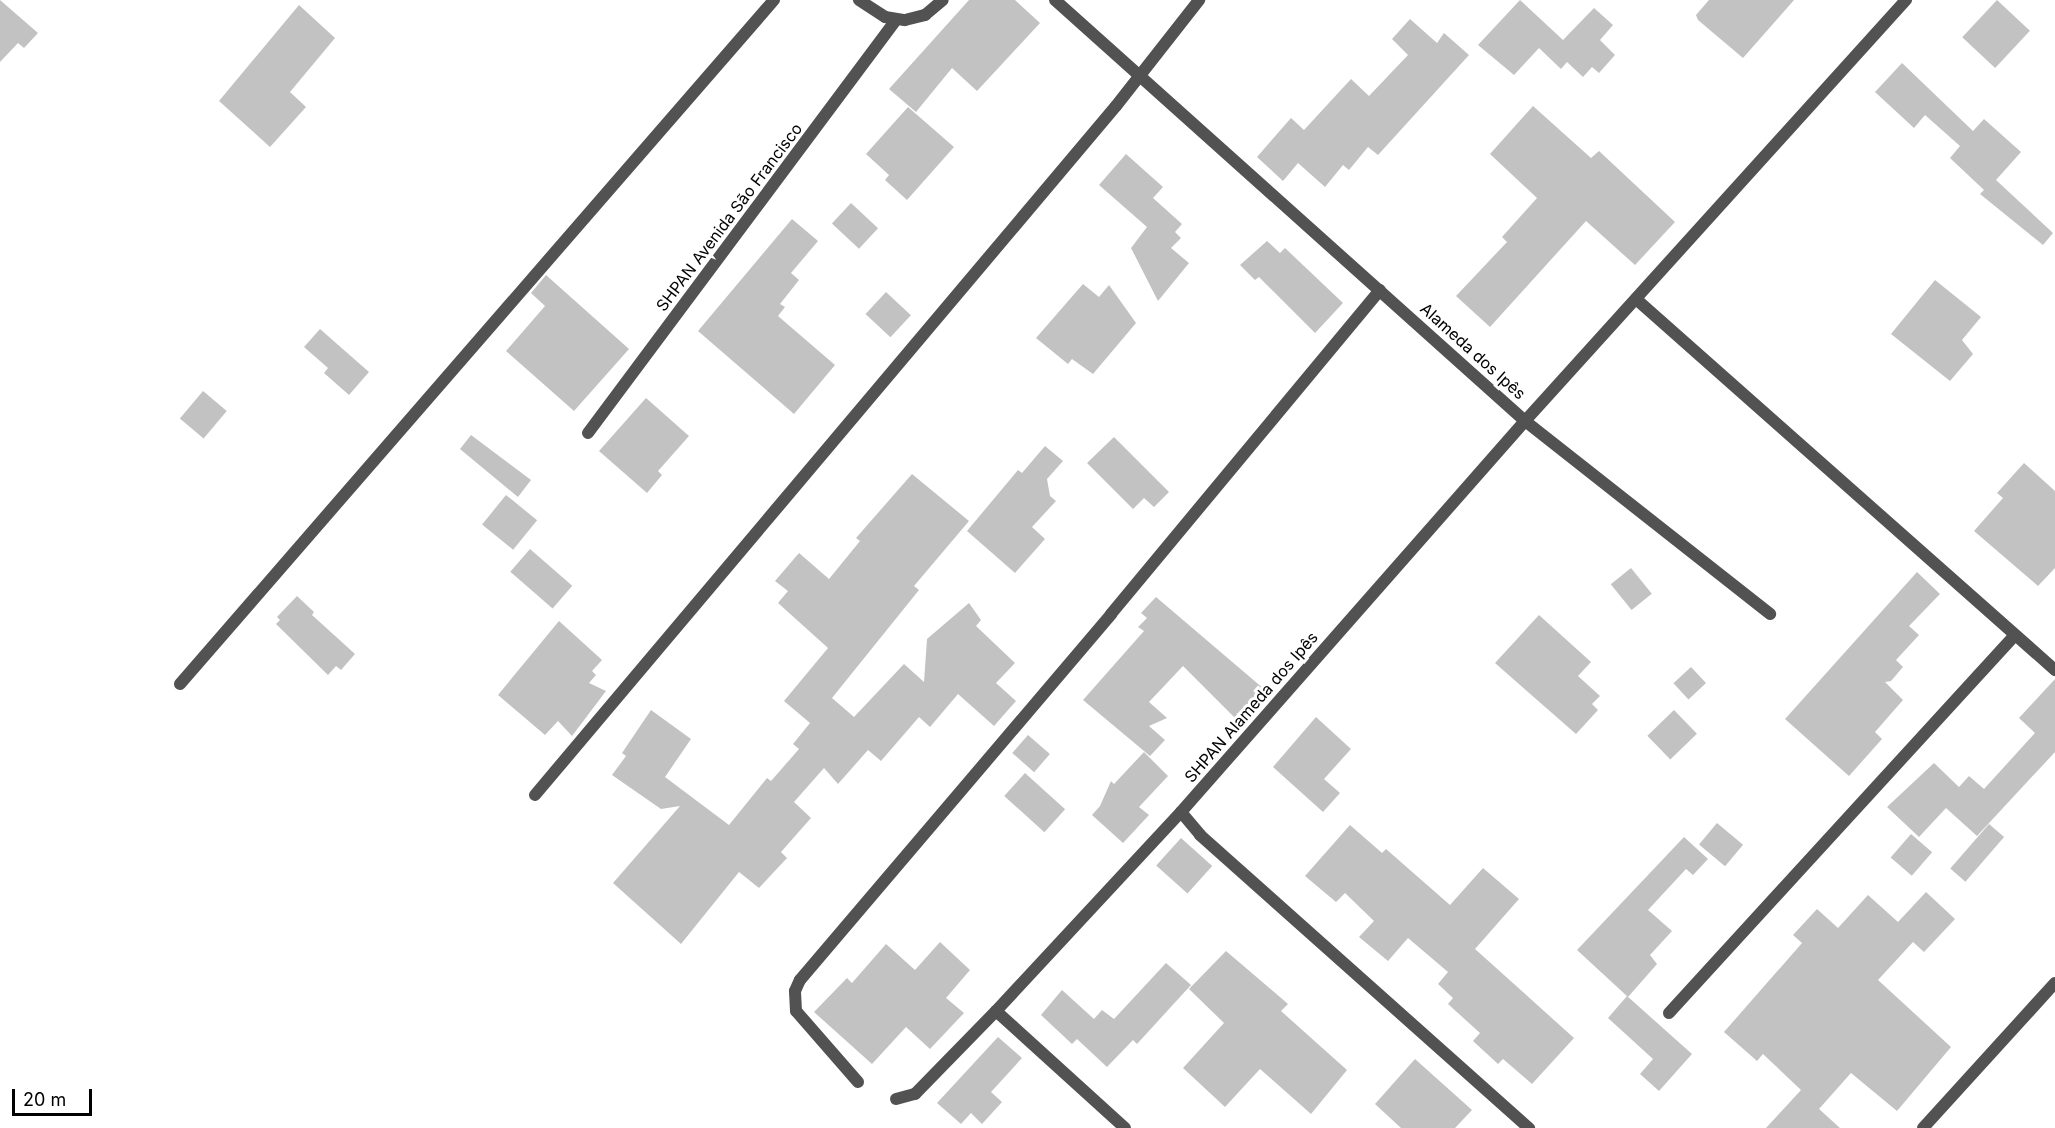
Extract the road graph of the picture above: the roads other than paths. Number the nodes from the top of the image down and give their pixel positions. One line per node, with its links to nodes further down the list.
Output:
1 (774, 0): 16 (street)
2 (859, 0): 7 (street)
3 (944, 0): 7 (street)
4 (1054, 0): 8 (street, Alameda dos Ipês)
5 (1199, 0): 8 (street)
6 (1906, 0): 10 (street, Alameda dos Ipês)
7 (896, 20): 12 (street, SHPAN Avenida São Francisco)
8 (1139, 75): 9 (street, Alameda dos Ipês); 17 (street)
9 (1380, 290): 11 (street, Alameda dos Ipês); 22 (street)
10 (1636, 299): 11 (street, Alameda dos Ipês); 14 (street)
11 (1525, 421): 13 (street); 18 (street, SHPAN Alameda dos Ipês)
12 (588, 433)
13 (1770, 614)
14 (2015, 635): 15 (street); 21 (street)
15 (2055, 670)
16 (180, 684)
17 (535, 795)
18 (1181, 812): 20 (street, SHPAN Alameda dos Ipês); 25 (street)
19 (2055, 983): 26 (street)
20 (996, 1011): 23 (street, SHPAN Alameda dos Ipês); 24 (street)
21 (1669, 1013)
22 (858, 1082)
23 (897, 1098)
24 (1125, 1128)
25 (1529, 1128)
26 (1923, 1128)

